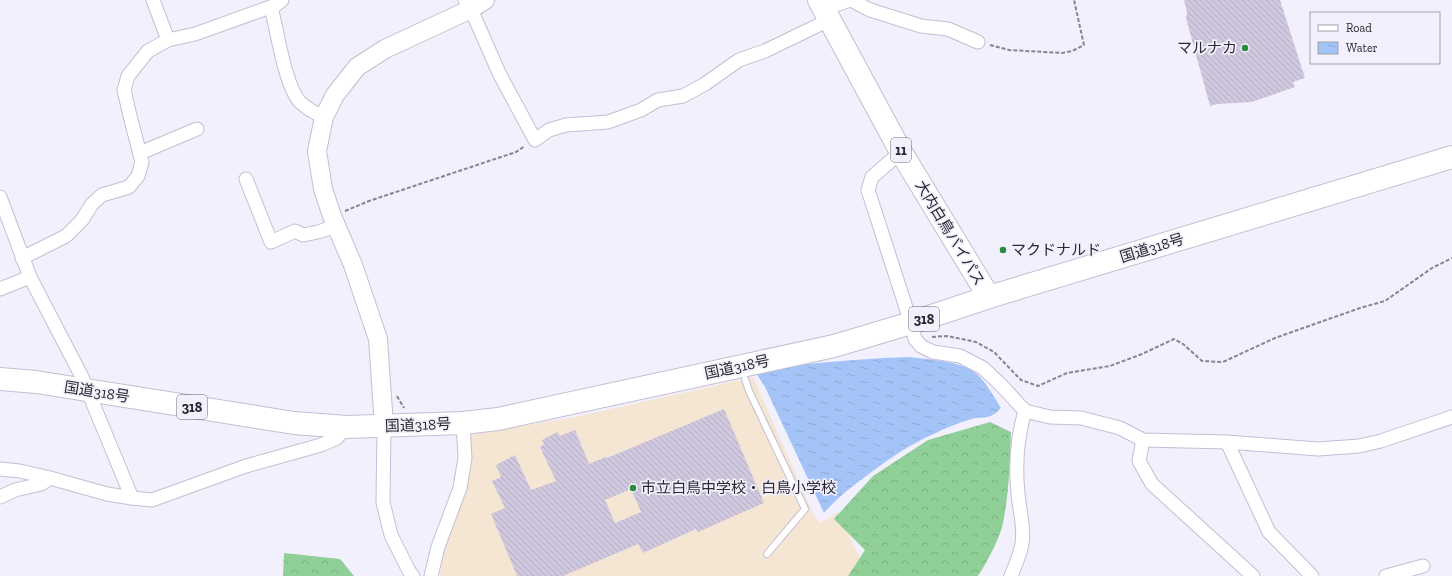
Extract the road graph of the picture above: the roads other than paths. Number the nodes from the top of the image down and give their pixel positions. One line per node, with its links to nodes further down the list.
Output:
1 (153, 0): 6 (street)
2 (851, 0): 5 (street); 7 (street)
3 (473, 3): 5 (street); 8 (street)
4 (276, 4): 6 (street); 8 (street)
5 (824, 10): 10 (highway, 大内白鳥バイパス / 11)
6 (168, 40): 11 (street)
7 (978, 42)
8 (324, 116): 15 (street)
9 (198, 129): 11 (street)
10 (901, 152): 19 (highway, 大内白鳥バイパス / 11); 20 (street)
11 (140, 153): 16 (street)
12 (1452, 157): 19 (highway, 国道318号 / 318)
13 (246, 179): 15 (street)
14 (0, 197): 16 (street)
15 (339, 221): 27 (street)
16 (22, 258): 17 (street)
17 (30, 277): 18 (street); 23 (street)
18 (0, 289)
19 (989, 297): 20 (highway, 国道318号 / 318)
20 (913, 331): 21 (highway, 国道318号 / 318); 24 (street)
21 (743, 372): 26 (highway, 国道318号 / 318); 35 (lane)
22 (0, 379): 23 (highway, 国道318号 / 318)
23 (88, 391): 28 (highway, 国道318号 / 318); 34 (street)
24 (1025, 411): 29 (street); 39 (street)
25 (1452, 417): 30 (street)
26 (463, 423): 27 (highway, 国道318号 / 318); 38 (street)
27 (384, 426): 28 (highway, 国道318号 / 318); 37 (street)
28 (346, 427): 34 (street)
29 (1143, 440): 30 (street); 40 (street)
30 (1227, 442): 41 (street)
31 (0, 469): 32 (street)
32 (50, 478): 33 (street); 34 (street)
33 (0, 497)
34 (132, 498)
35 (767, 554)
36 (1423, 566): 42 (street)
37 (413, 576)
38 (431, 576)
39 (1011, 576)
40 (1253, 576)
41 (1312, 576)
42 (1386, 576)

